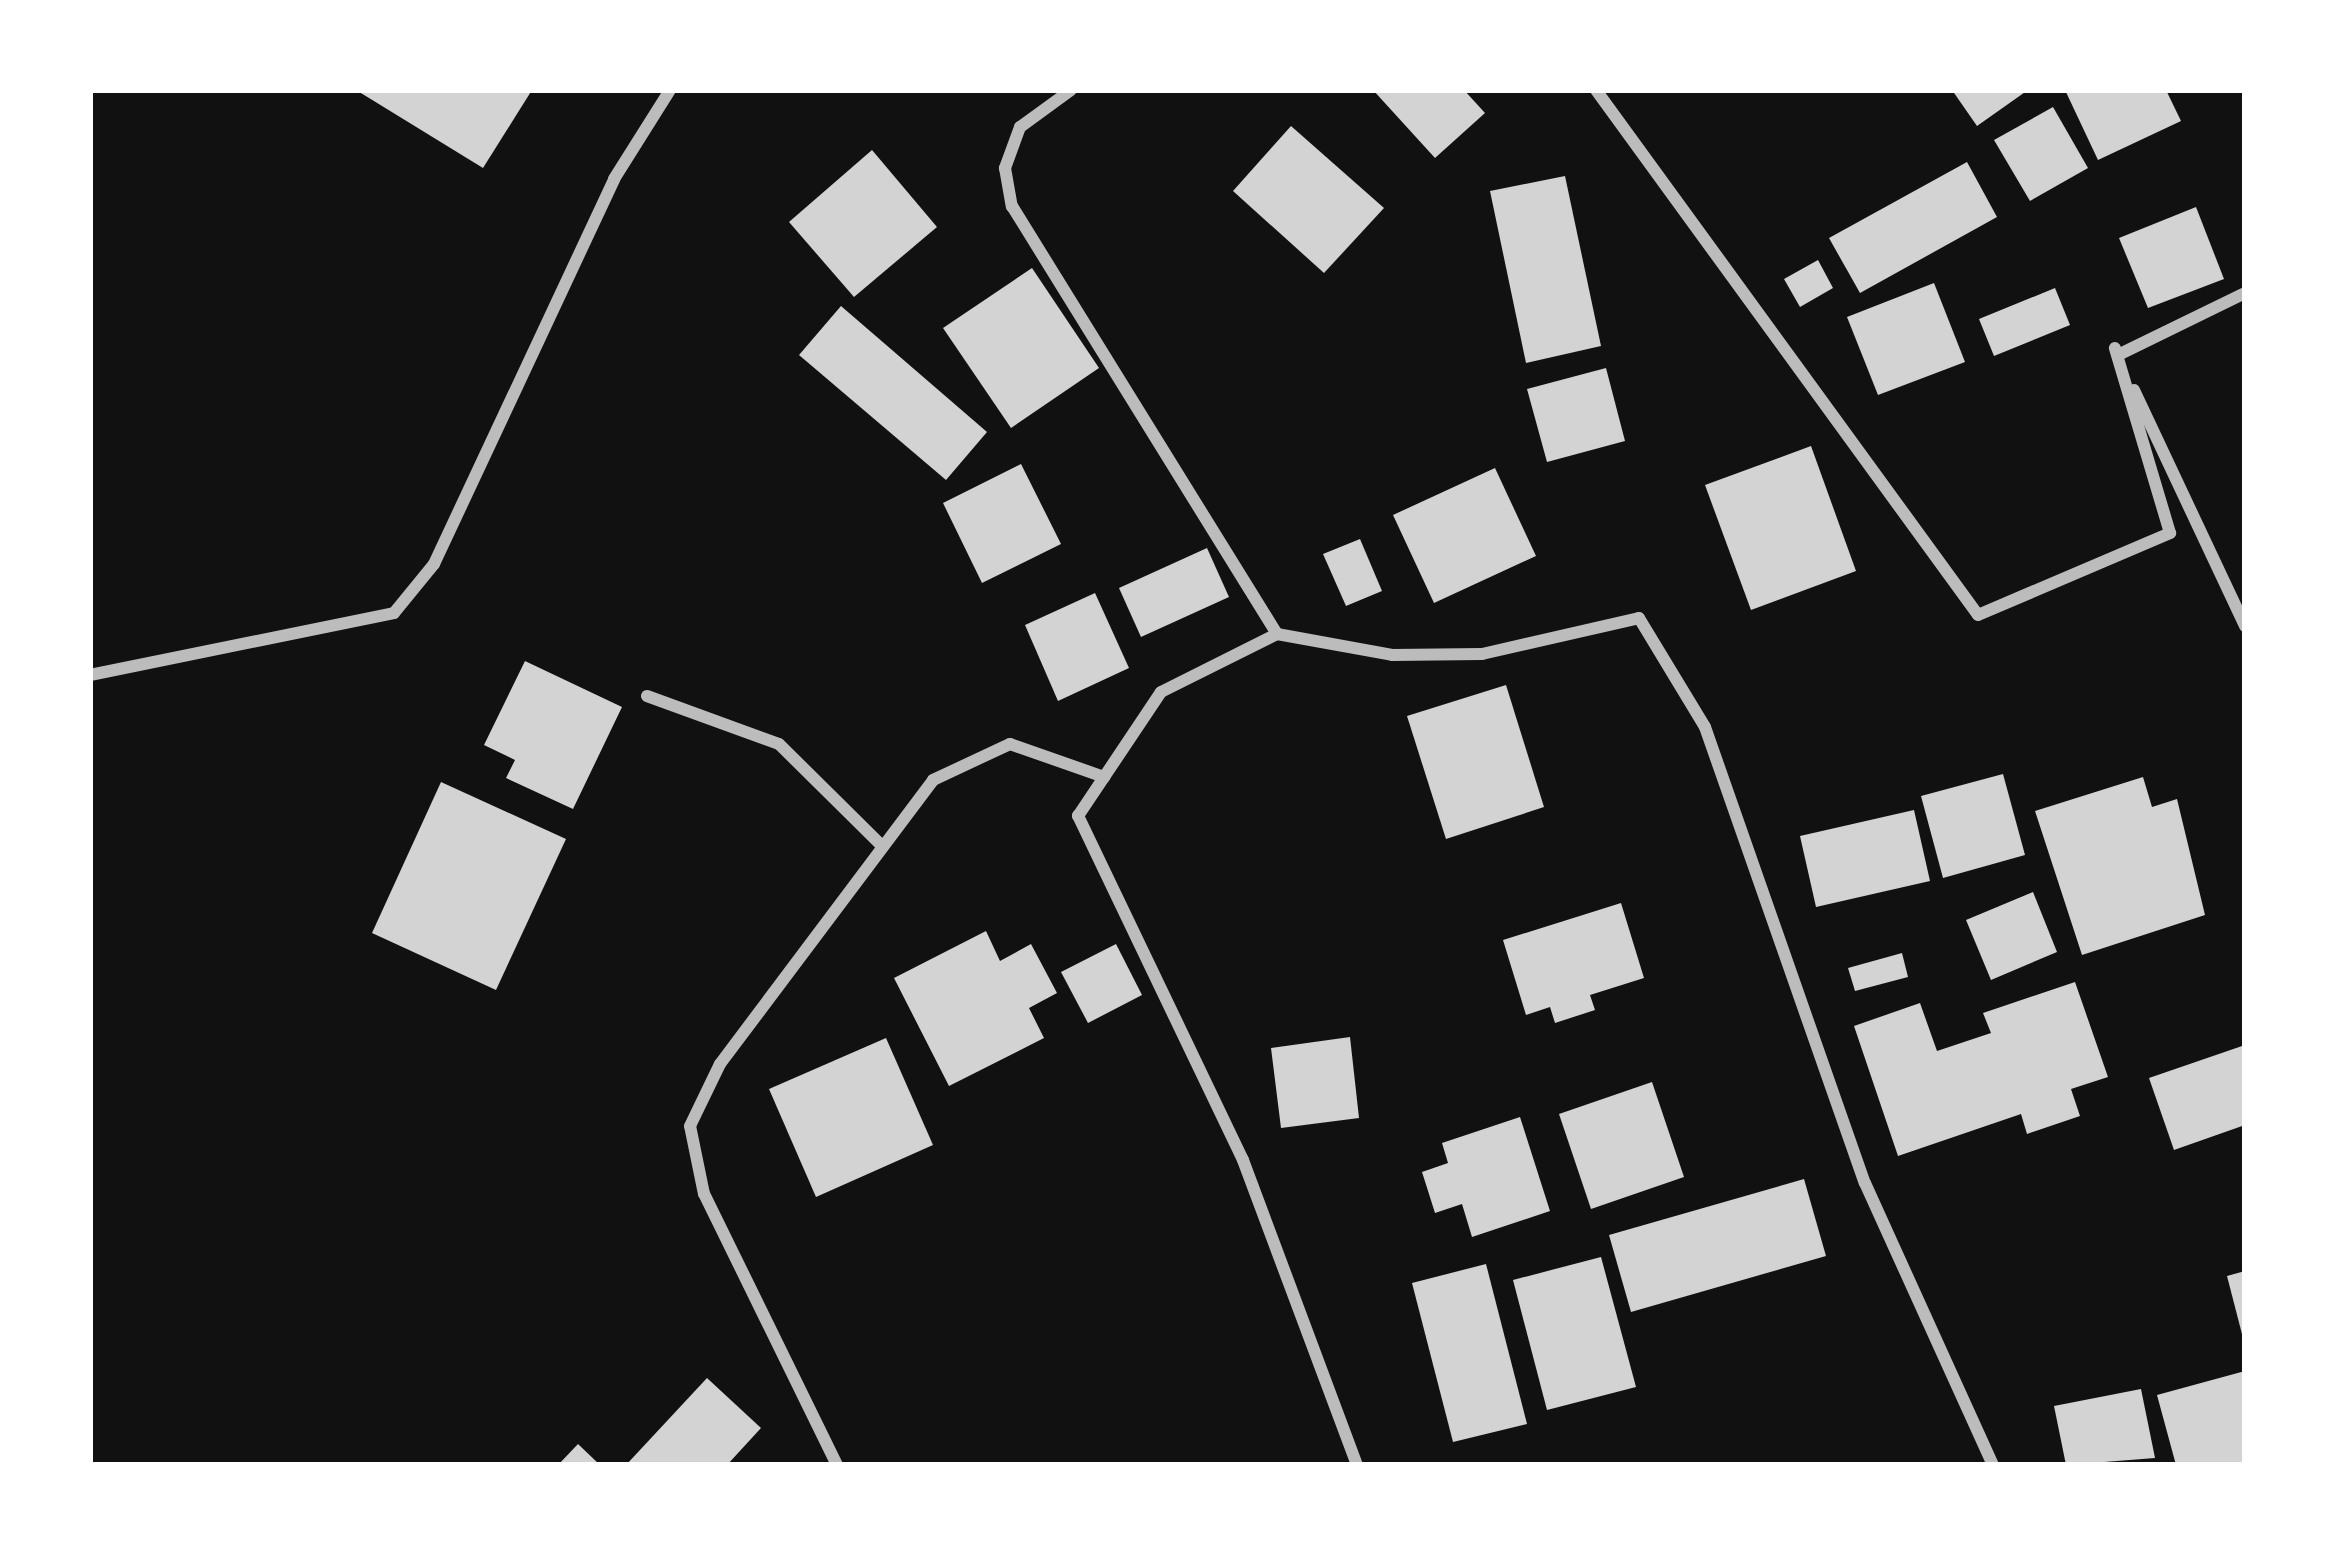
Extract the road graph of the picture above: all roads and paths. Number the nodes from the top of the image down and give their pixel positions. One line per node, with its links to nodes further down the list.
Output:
1 (670, 90): 8 (street)
2 (1071, 90): 7 (street)
3 (1597, 90): 5 (street)
4 (2245, 293): 5 (street)
5 (2115, 348): 6 (street)
6 (2245, 626)
7 (1276, 634): 10 (street); 14 (street)
8 (90, 675)
9 (647, 696): 11 (street)
10 (1104, 777): 11 (street); 13 (street)
11 (882, 846): 12 (street)
12 (837, 1465)
13 (1357, 1465)
14 (1993, 1465)

